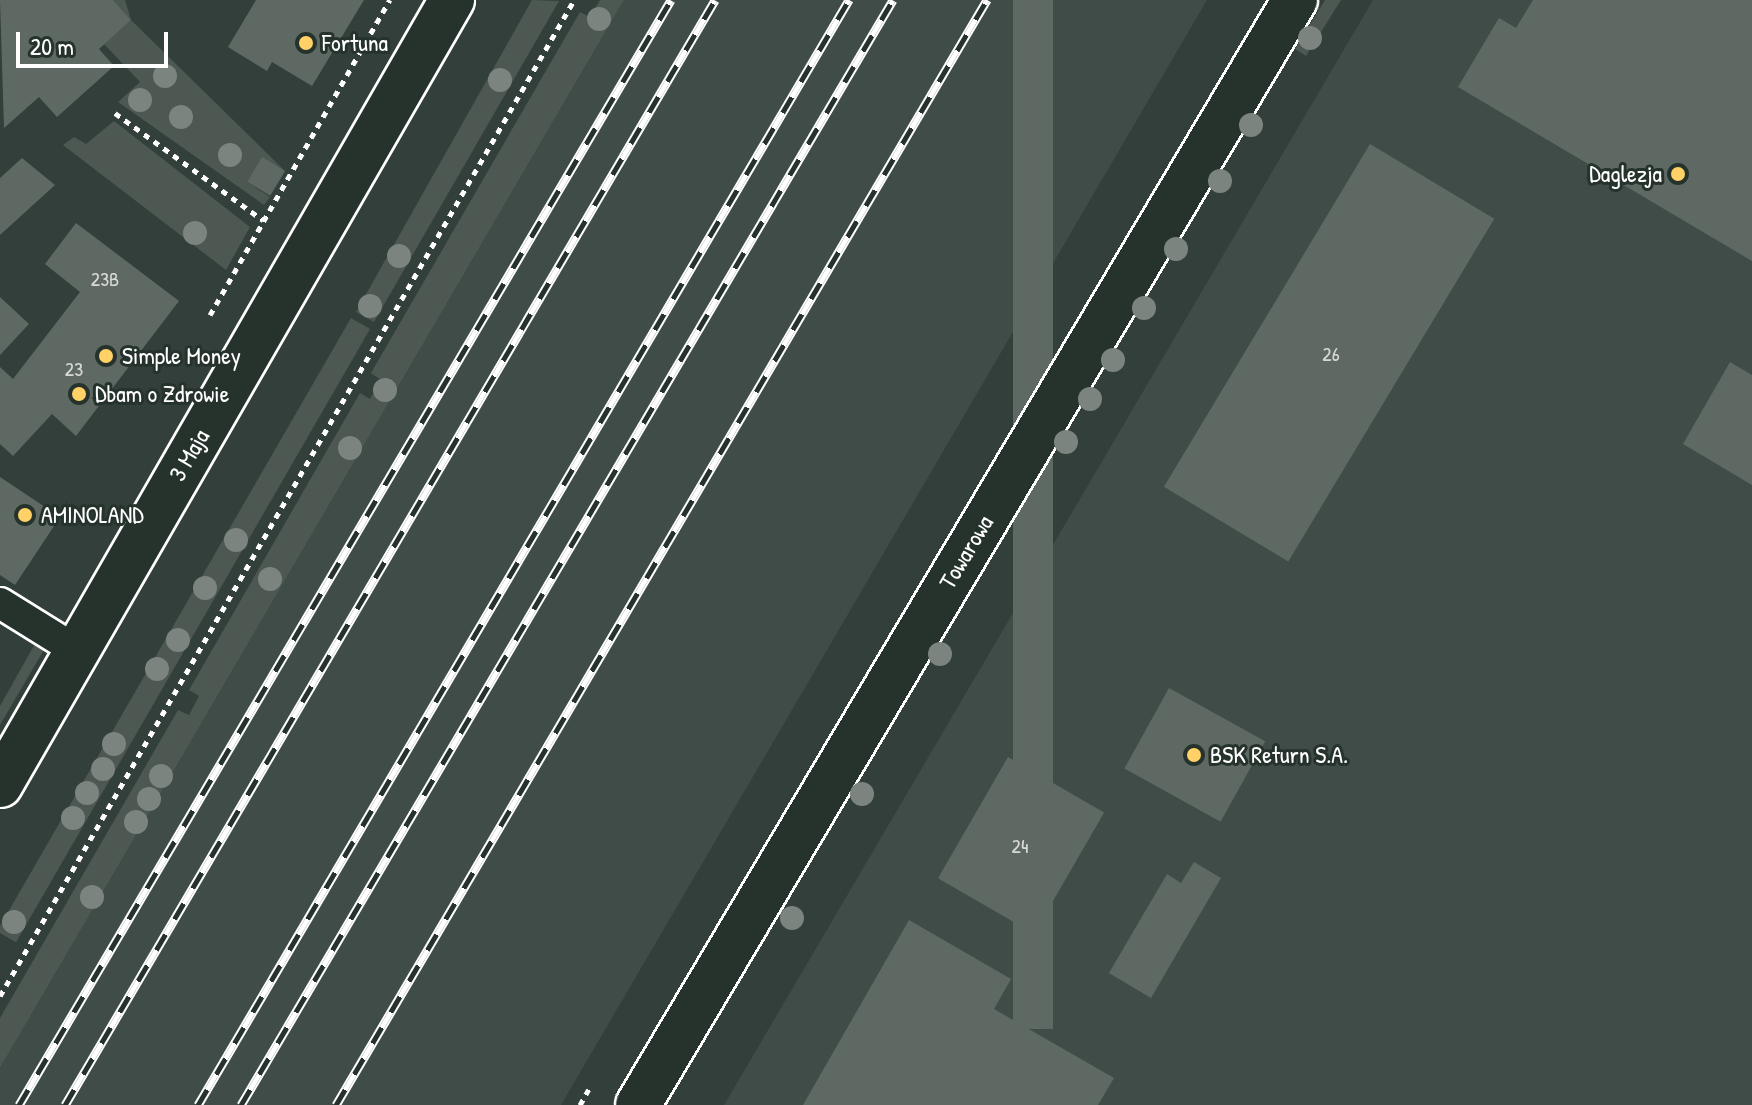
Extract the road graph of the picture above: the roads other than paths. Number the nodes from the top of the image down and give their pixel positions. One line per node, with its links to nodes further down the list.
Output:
1 (452, 0): 4 (street, 3 Maja)
2 (1295, 0): 6 (street, Towarowa)
3 (0, 603): 4 (lane)
4 (77, 651): 5 (street, 3 Maja)
5 (0, 785)
6 (638, 1105)

